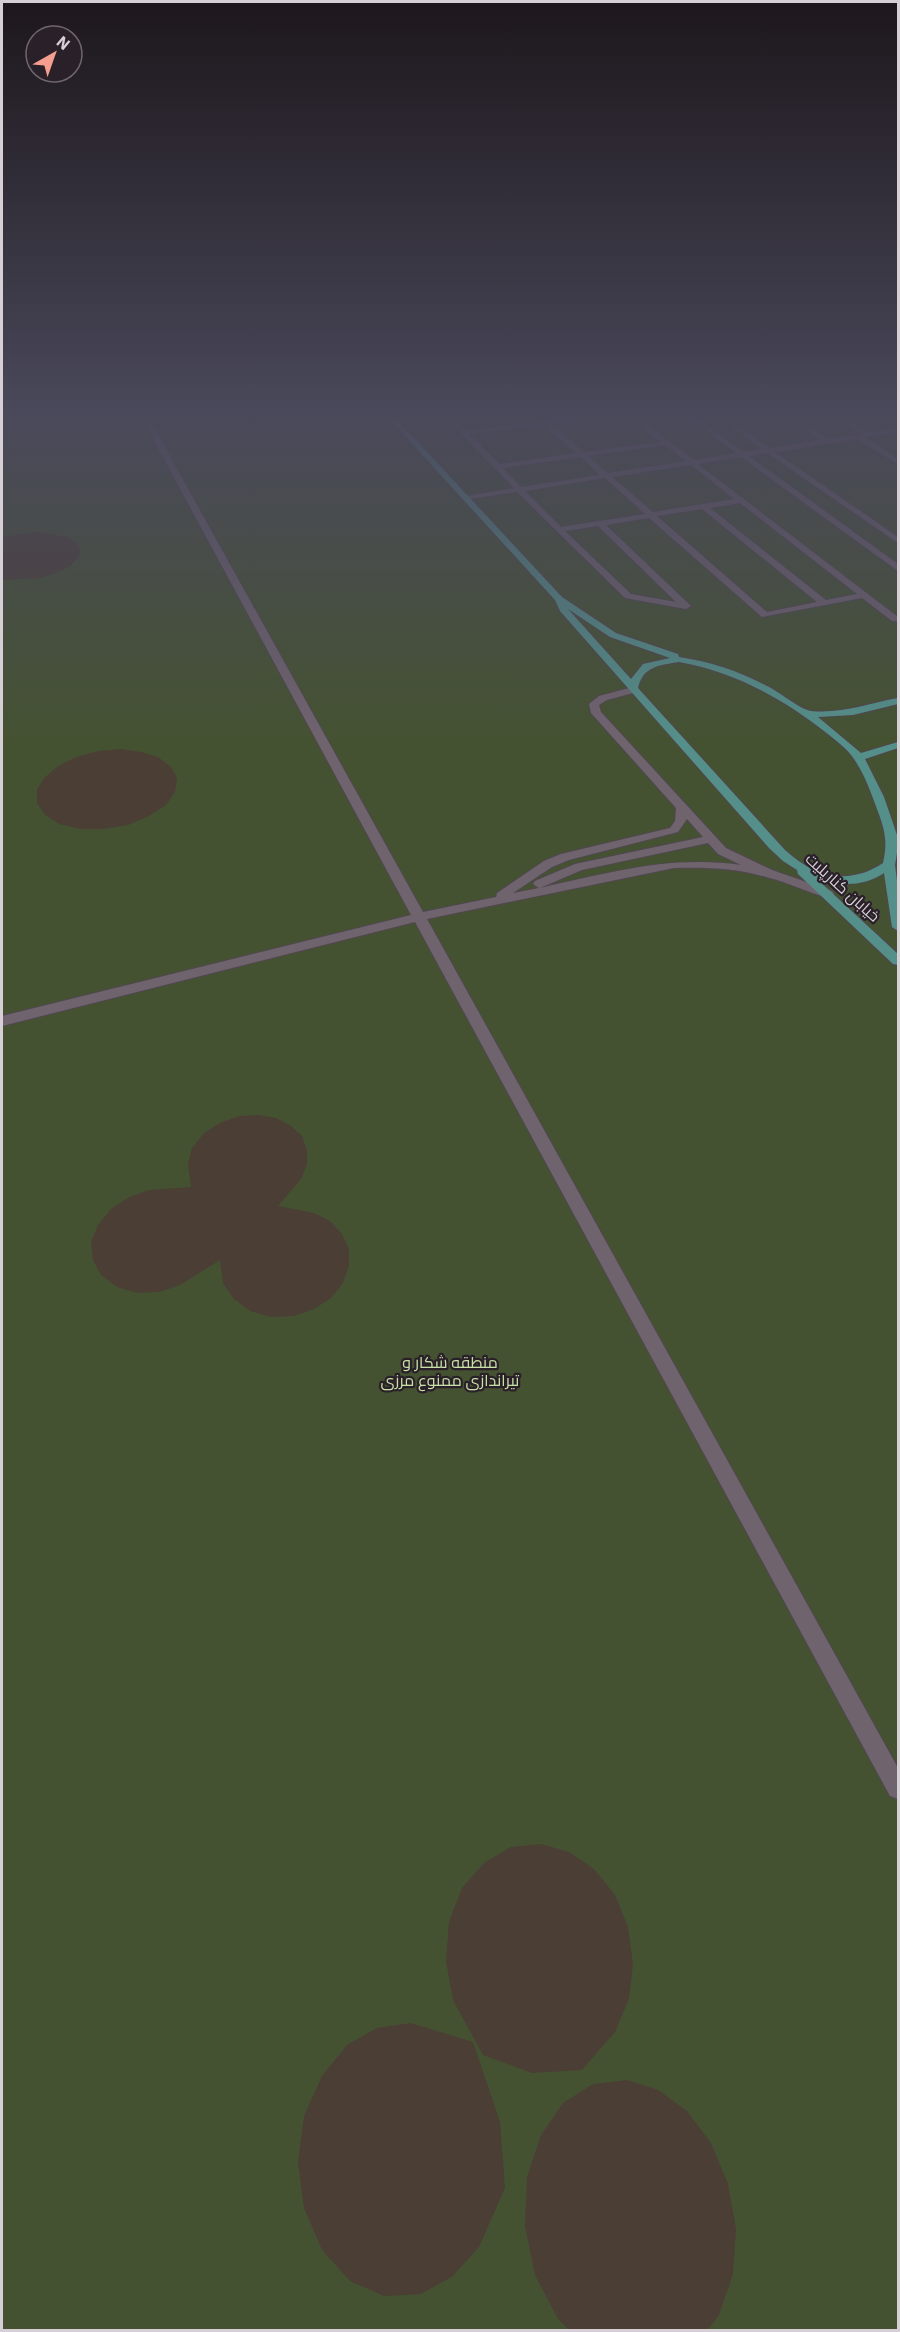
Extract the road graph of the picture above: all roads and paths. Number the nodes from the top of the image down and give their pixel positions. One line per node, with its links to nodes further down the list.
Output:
1 (202, 522): 31 (street)
2 (488, 522): 15 (main road)
3 (551, 522): 11 (street)
4 (613, 522): 10 (street)
5 (661, 522): 16 (street)
6 (723, 522): 16 (street)
7 (771, 522): 14 (street)
8 (835, 522): 13 (street)
9 (872, 522): 12 (street)
10 (600, 524): 11 (street); 11 (street)
11 (559, 530)
12 (898, 540)
13 (898, 568)
14 (864, 595): 16 (street); 17 (street)
15 (559, 599): 18 (main road); 19 (main road)
16 (824, 603)
17 (895, 619)
18 (682, 658): 19 (main road); 21 (main road)
19 (633, 690): 24 (street); 26 (main road, خیابان کنارپلیت)
20 (898, 701): 21 (main road)
21 (808, 714): 23 (main road)
22 (898, 746): 23 (main road)
23 (859, 757): 27 (main road, خیابان کنارپلیت)
24 (682, 808): 25 (street); 30 (street)
25 (711, 839): 28 (street); 30 (street)
26 (790, 862): 27 (main road); 29 (main road, خیابان کنارپلیت)
27 (890, 865): 32 (main road, خیابان کنارپلیت)
28 (768, 873): 29 (street); 30 (street)
29 (828, 894): 33 (main road, خیابان کنارپلیت)
30 (491, 902): 31 (street)
31 (419, 917): 34 (street); 35 (street)
32 (898, 927)
33 (898, 961)
34 (2, 1020)
35 (898, 1788)

